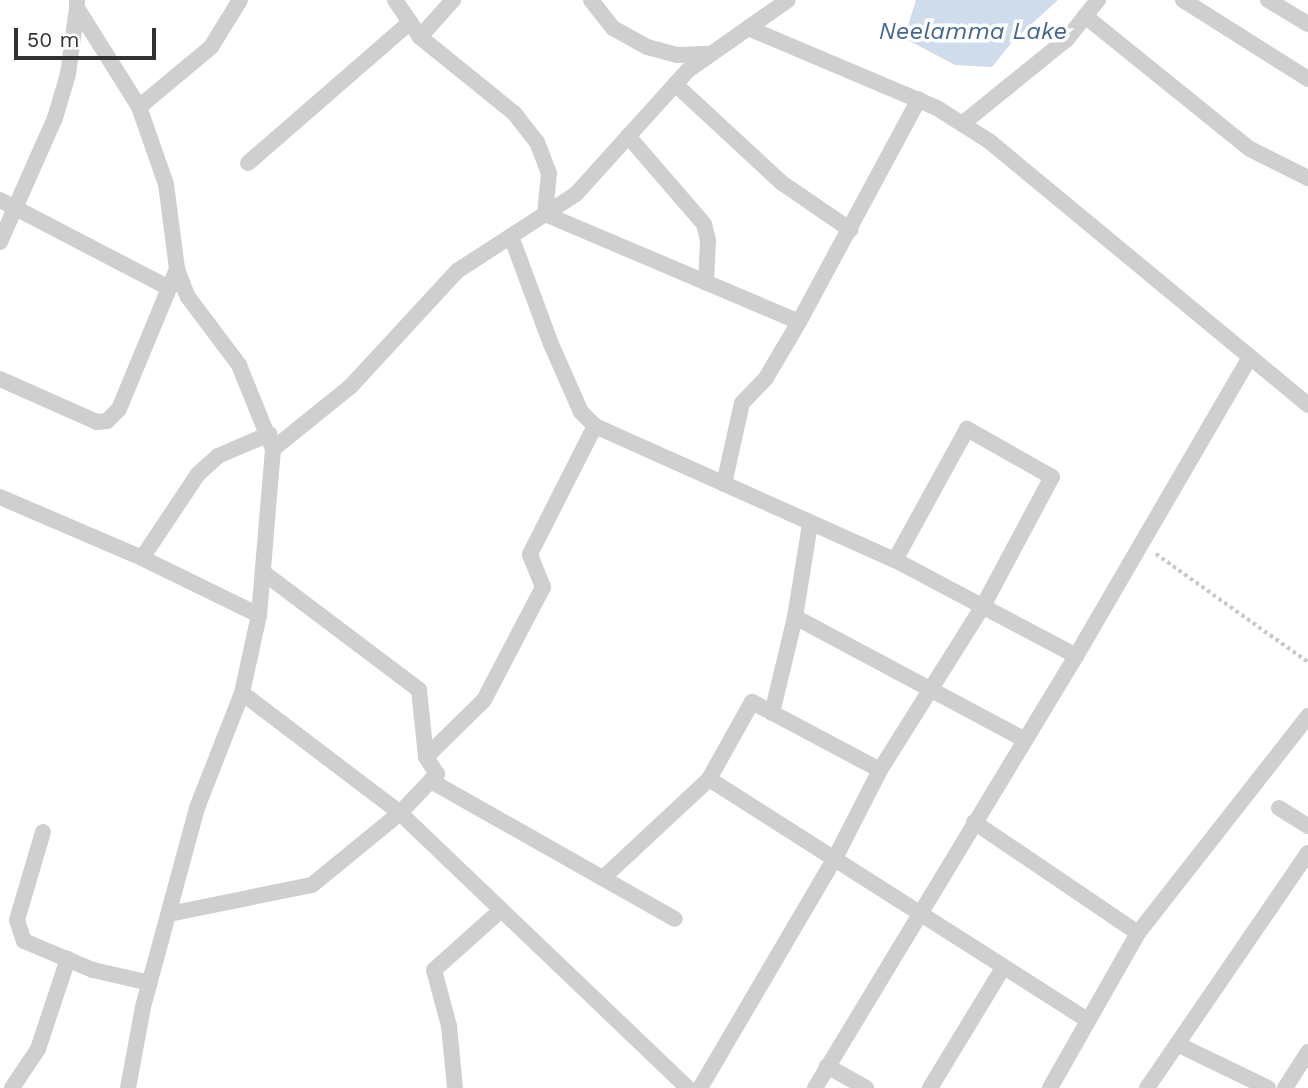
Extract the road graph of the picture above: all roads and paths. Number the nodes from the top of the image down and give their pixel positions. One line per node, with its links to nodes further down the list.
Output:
1 (240, 0): 19 (street)
2 (395, 0): 11 (street)
3 (453, 0): 14 (street)
4 (591, 0): 15 (street)
5 (788, 0): 13 (street)
6 (1098, 0): 10 (street)
7 (1183, 0): 16 (street)
8 (1272, 1): 12 (street)
9 (77, 4): 19 (street); 25 (street)
10 (1085, 16): 20 (street); 23 (street)
11 (410, 22): 14 (street); 22 (street)
12 (1308, 24)
13 (748, 28): 15 (street); 18 (street)
14 (420, 37): 26 (street)
15 (711, 54): 17 (street)
16 (1308, 79)
17 (675, 84): 21 (street); 27 (street)
18 (919, 99): 20 (street); 27 (street)
19 (139, 107): 30 (street)
20 (962, 124): 34 (street)
21 (628, 136): 26 (street); 31 (street)
22 (248, 163)
23 (1308, 178)
24 (0, 200): 25 (street)
25 (17, 212): 29 (street); 32 (street)
26 (545, 214): 28 (street); 31 (street)
27 (851, 230): 33 (street)
28 (511, 236): 37 (street); 38 (street)
29 (0, 242)
30 (177, 269): 32 (street); 38 (street)
31 (706, 283): 33 (street)
32 (169, 288): 35 (street)
33 (799, 322): 39 (street)
34 (1250, 357): 36 (street); 42 (street)
35 (0, 379)
36 (1308, 405)
37 (595, 426): 39 (street); 56 (street)
38 (271, 442): 43 (street); 45 (street)
39 (724, 484): 41 (street)
40 (0, 497): 43 (street)
41 (810, 524): 44 (street); 48 (street)
42 (1142, 544): 49 (street); 50 (path)
43 (142, 558): 47 (street)
44 (895, 560): 46 (street); 46 (street)
45 (264, 573): 47 (street); 56 (street)
46 (983, 606): 49 (street); 51 (street)
47 (259, 615): 52 (street)
48 (795, 617): 51 (street); 53 (street)
49 (1076, 656): 55 (street)
50 (1308, 662)
51 (931, 690): 55 (street); 57 (street)
52 (242, 693): 61 (street); 69 (street)
53 (772, 713): 57 (street); 58 (street)
54 (1308, 716): 72 (street)
55 (1025, 740): 62 (street)
56 (426, 757): 59 (street)
57 (880, 770): 66 (street)
58 (709, 779): 66 (street); 67 (street)
59 (431, 781): 61 (street); 67 (street)
60 (1279, 808): 63 (street)
61 (400, 813): 68 (street); 69 (street)
62 (974, 822): 70 (street); 72 (street)
63 (1308, 826)
64 (43, 832): 73 (street)
65 (1308, 853): 77 (street)
66 (834, 860): 70 (street); 84 (street)
67 (603, 878): 71 (street)
68 (501, 910): 82 (street); 83 (street)
69 (169, 914): 75 (street)
70 (917, 914): 74 (street); 79 (street)
71 (674, 919)
72 (1138, 933): 76 (street)
73 (68, 959): 75 (street); 80 (street)
74 (1003, 968): 76 (street); 87 (street)
75 (150, 983): 81 (street)
76 (1088, 1020): 88 (street)
77 (1177, 1044): 89 (street); 90 (street)
78 (1308, 1052): 91 (street)
79 (827, 1066): 85 (street); 86 (street)
80 (12, 1088)
81 (128, 1088)
82 (455, 1088)
83 (688, 1088)
84 (699, 1088)
85 (815, 1088)
86 (866, 1088)
87 (930, 1088)
88 (1050, 1088)
89 (1147, 1088)
90 (1268, 1088)
91 (1285, 1088)

